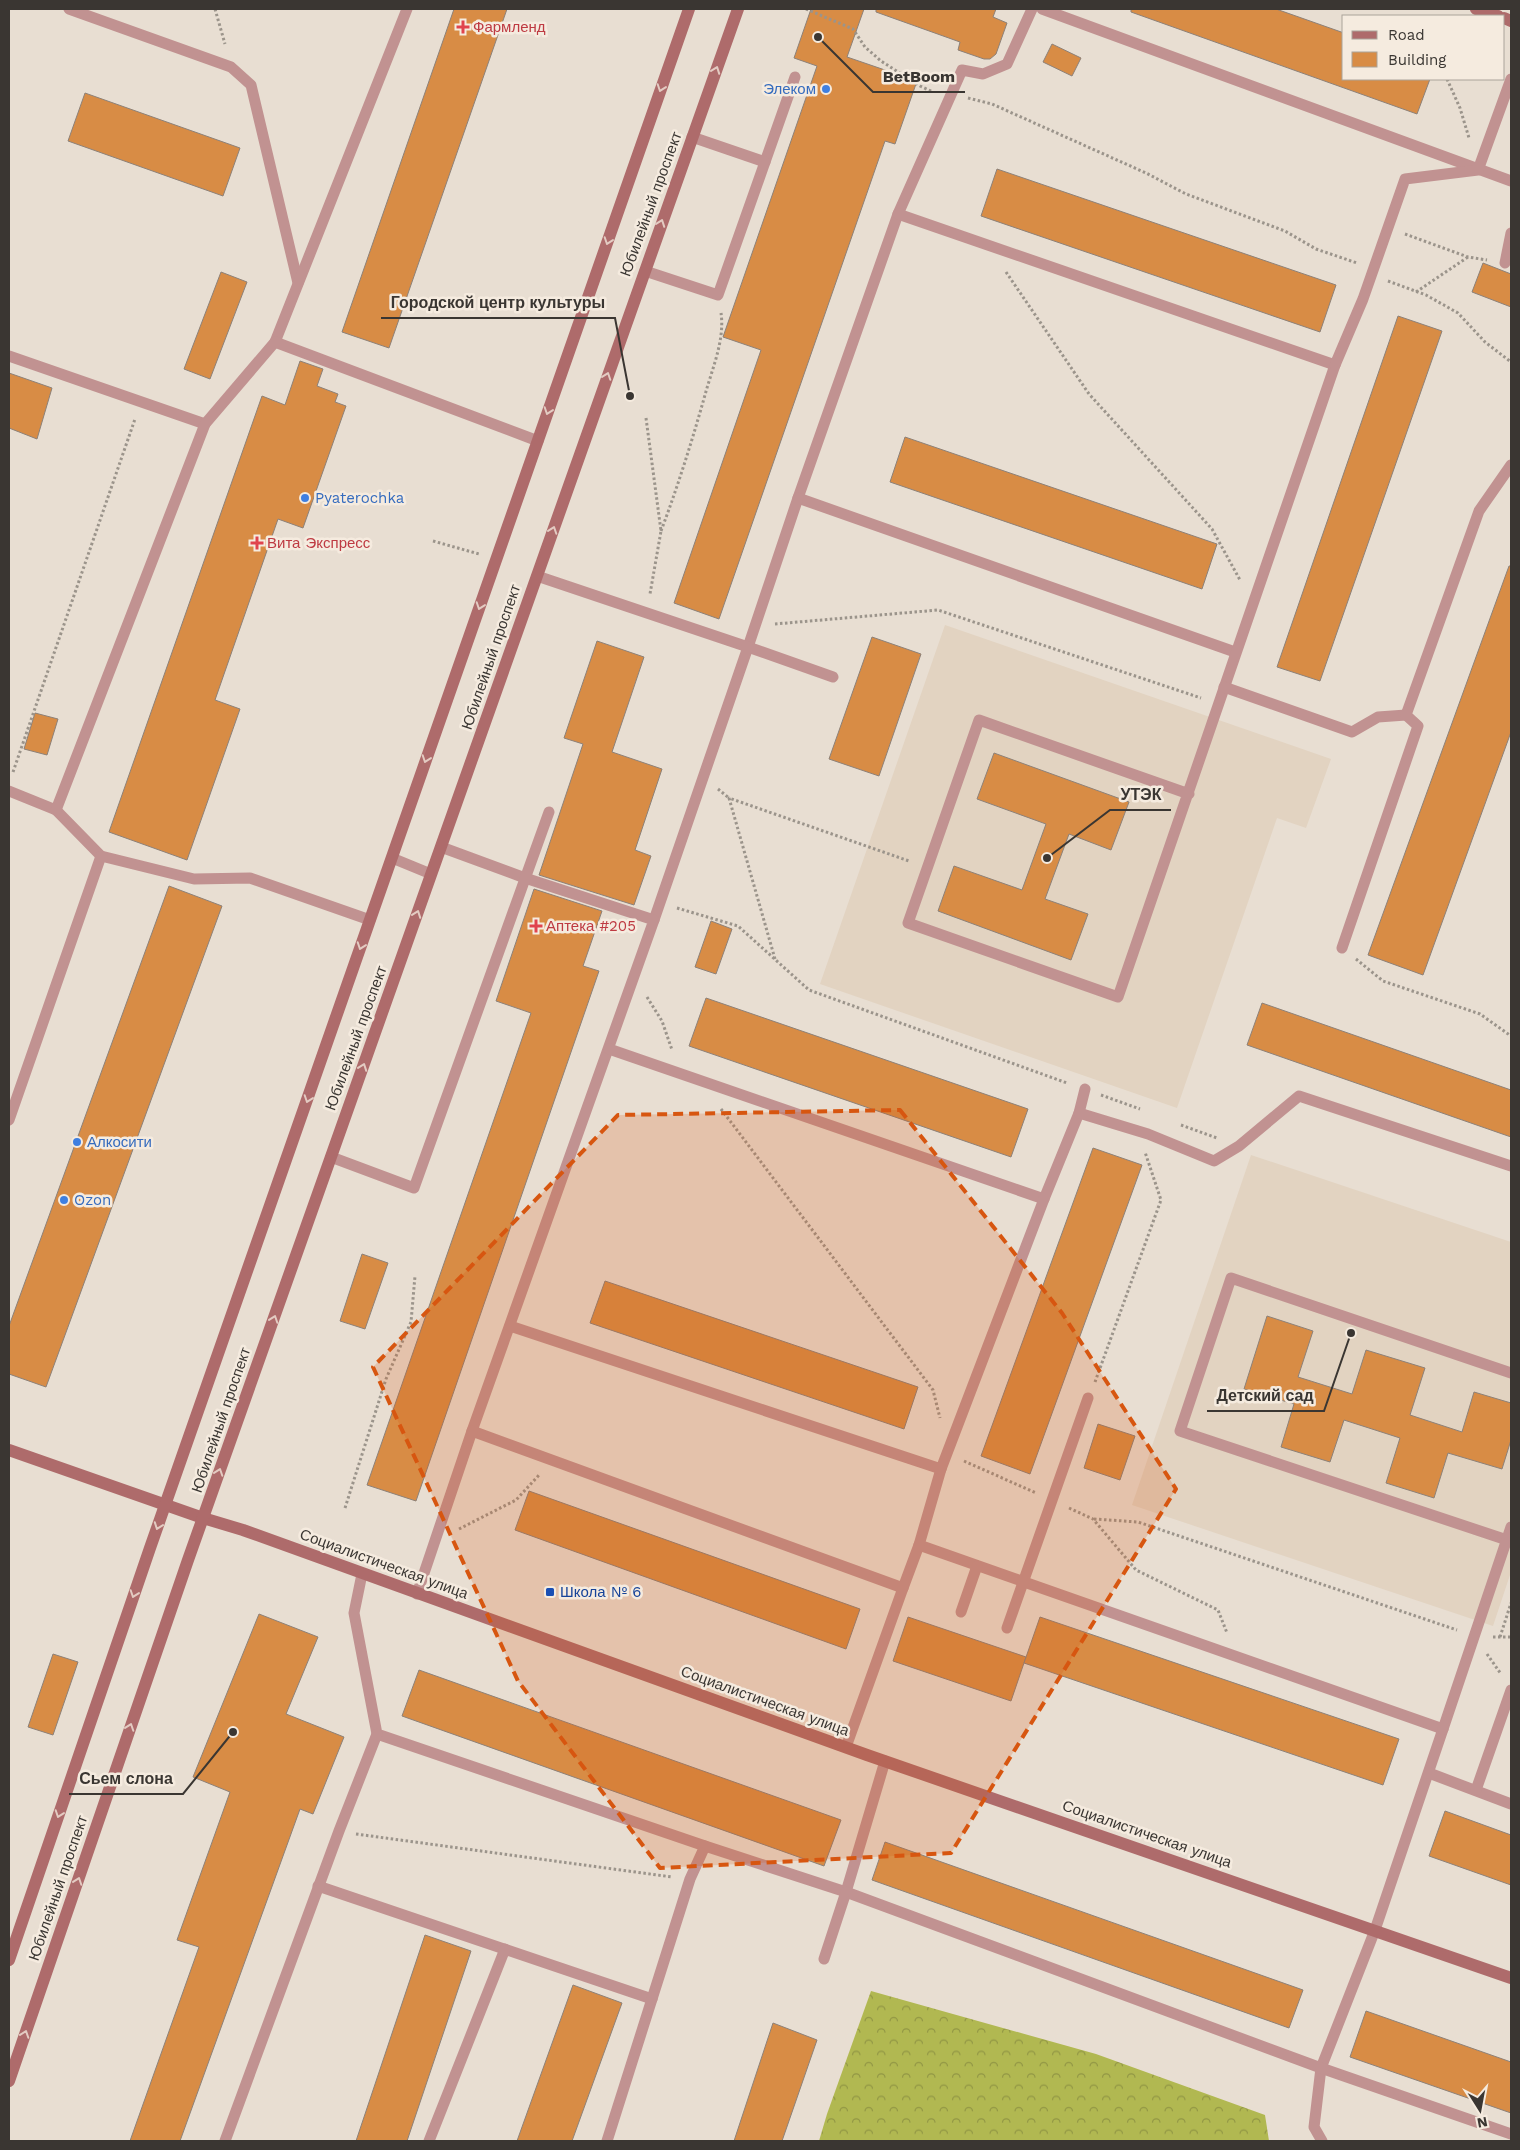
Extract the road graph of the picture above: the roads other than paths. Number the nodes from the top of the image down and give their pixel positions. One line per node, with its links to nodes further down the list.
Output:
1 (69, 9): 19 (lane)
2 (407, 9): 19 (lane)
3 (689, 9): 24 (main road, Юбилейный проспект, one-way to 24)
4 (738, 9): 11 (main road, Юбилейный проспект, one-way to 4)
5 (1032, 9): 15 (lane)
6 (1042, 9): 13 (lane)
7 (1476, 9): 8 (main road)
8 (1495, 15)
9 (795, 77): 12 (lane)
10 (1511, 79): 13 (lane)
11 (692, 137): 12 (lane); 18 (main road, Юбилейный проспект, one-way to 11)
12 (765, 162): 18 (lane)
13 (1478, 170): 14 (lane); 22 (lane)
14 (1511, 181)
15 (898, 214): 22 (lane); 26 (lane)
16 (1511, 233): 17 (lane)
17 (1504, 263)
18 (645, 270): 27 (main road, Юбилейный проспект, one-way to 18)
19 (298, 283): 20 (lane)
20 (275, 342): 23 (lane); 24 (lane)
21 (9, 356): 23 (lane)
22 (1335, 365): 29 (lane)
23 (205, 424): 35 (lane)
24 (538, 441): 39 (main road, Юбилейный проспект, one-way to 39)
25 (1511, 465): 32 (lane)
26 (798, 498): 28 (lane); 29 (lane)
27 (537, 576): 28 (lane); 37 (main road, Юбилейный проспект)
28 (748, 647): 30 (lane); 43 (lane)
29 (1235, 652): 31 (lane)
30 (833, 677)
31 (1224, 687): 32 (lane); 34 (lane)
32 (1406, 715): 44 (lane)
33 (9, 791): 35 (lane)
34 (1188, 794): 34 (lane)
35 (56, 810): 38 (lane)
36 (549, 812): 41 (lane)
37 (441, 848): 40 (main road, Юбилейный проспект); 41 (lane)
38 (101, 856): 42 (lane); 48 (lane)
39 (392, 858): 40 (lane); 42 (main road, Юбилейный проспект)
40 (431, 874): 49 (main road, Юбилейный проспект, one-way to 40)
41 (525, 878): 43 (lane); 49 (lane)
42 (370, 920): 58 (main road, Юбилейный проспект, one-way to 58)
43 (654, 920): 45 (lane)
44 (1342, 948)
45 (609, 1049): 51 (lane); 52 (lane)
46 (1085, 1089): 47 (lane)
47 (1079, 1113): 50 (lane); 51 (lane)
48 (9, 1120)
49 (331, 1157): 59 (main road, Юбилейный проспект, one-way to 49)
50 (1511, 1166)
51 (1044, 1198): 57 (lane)
52 (510, 1326): 55 (lane); 57 (lane)
53 (1511, 1373): 61 (lane)
54 (1088, 1398): 65 (lane)
55 (472, 1431): 66 (lane); 67 (lane)
56 (9, 1450): 58 (main road, Социалистическая улица)
57 (940, 1469): 62 (lane)
58 (165, 1505): 59 (main road, Социалистическая улица); 84 (main road, Юбилейный проспект, one-way to 84)
59 (203, 1518): 64 (main road, Социалистическая улица); 88 (main road, Юбилейный проспект, one-way to 59)
60 (1511, 1527): 61 (lane)
61 (1507, 1540): 71 (lane)
62 (919, 1545): 63 (lane); 66 (lane)
63 (977, 1566): 65 (lane); 68 (lane)
64 (362, 1574): 67 (main road, Социалистическая улица); 72 (lane)
65 (1024, 1582): 69 (lane); 71 (lane)
66 (903, 1588): 73 (lane)
67 (417, 1594): 73 (main road, Социалистическая улица)
68 (962, 1612)
69 (1007, 1628)
70 (1509, 1686): 76 (lane)
71 (1443, 1729): 75 (lane)
72 (377, 1734): 78 (lane); 79 (lane)
73 (846, 1747): 74 (main road, Социалистическая улица)
74 (885, 1761): 80 (lane); 81 (main road, Социалистическая улица)
75 (1429, 1773): 76 (lane); 81 (lane)
76 (1476, 1790): 77 (lane)
77 (1511, 1804)
78 (705, 1846): 80 (lane); 86 (lane)
79 (318, 1886): 82 (lane); 90 (lane)
80 (846, 1892): 83 (lane); 87 (lane)
81 (1374, 1930): 85 (main road, Социалистическая улица); 87 (lane)
82 (505, 1950): 86 (lane); 91 (lane)
83 (824, 1959)
84 (9, 1960)
85 (1511, 1978)
86 (652, 1999): 92 (lane)
87 (1321, 2068): 89 (lane); 93 (lane)
88 (9, 2080)
89 (1511, 2134)
90 (225, 2141)
91 (429, 2141)
92 (607, 2141)
93 (1322, 2141)

